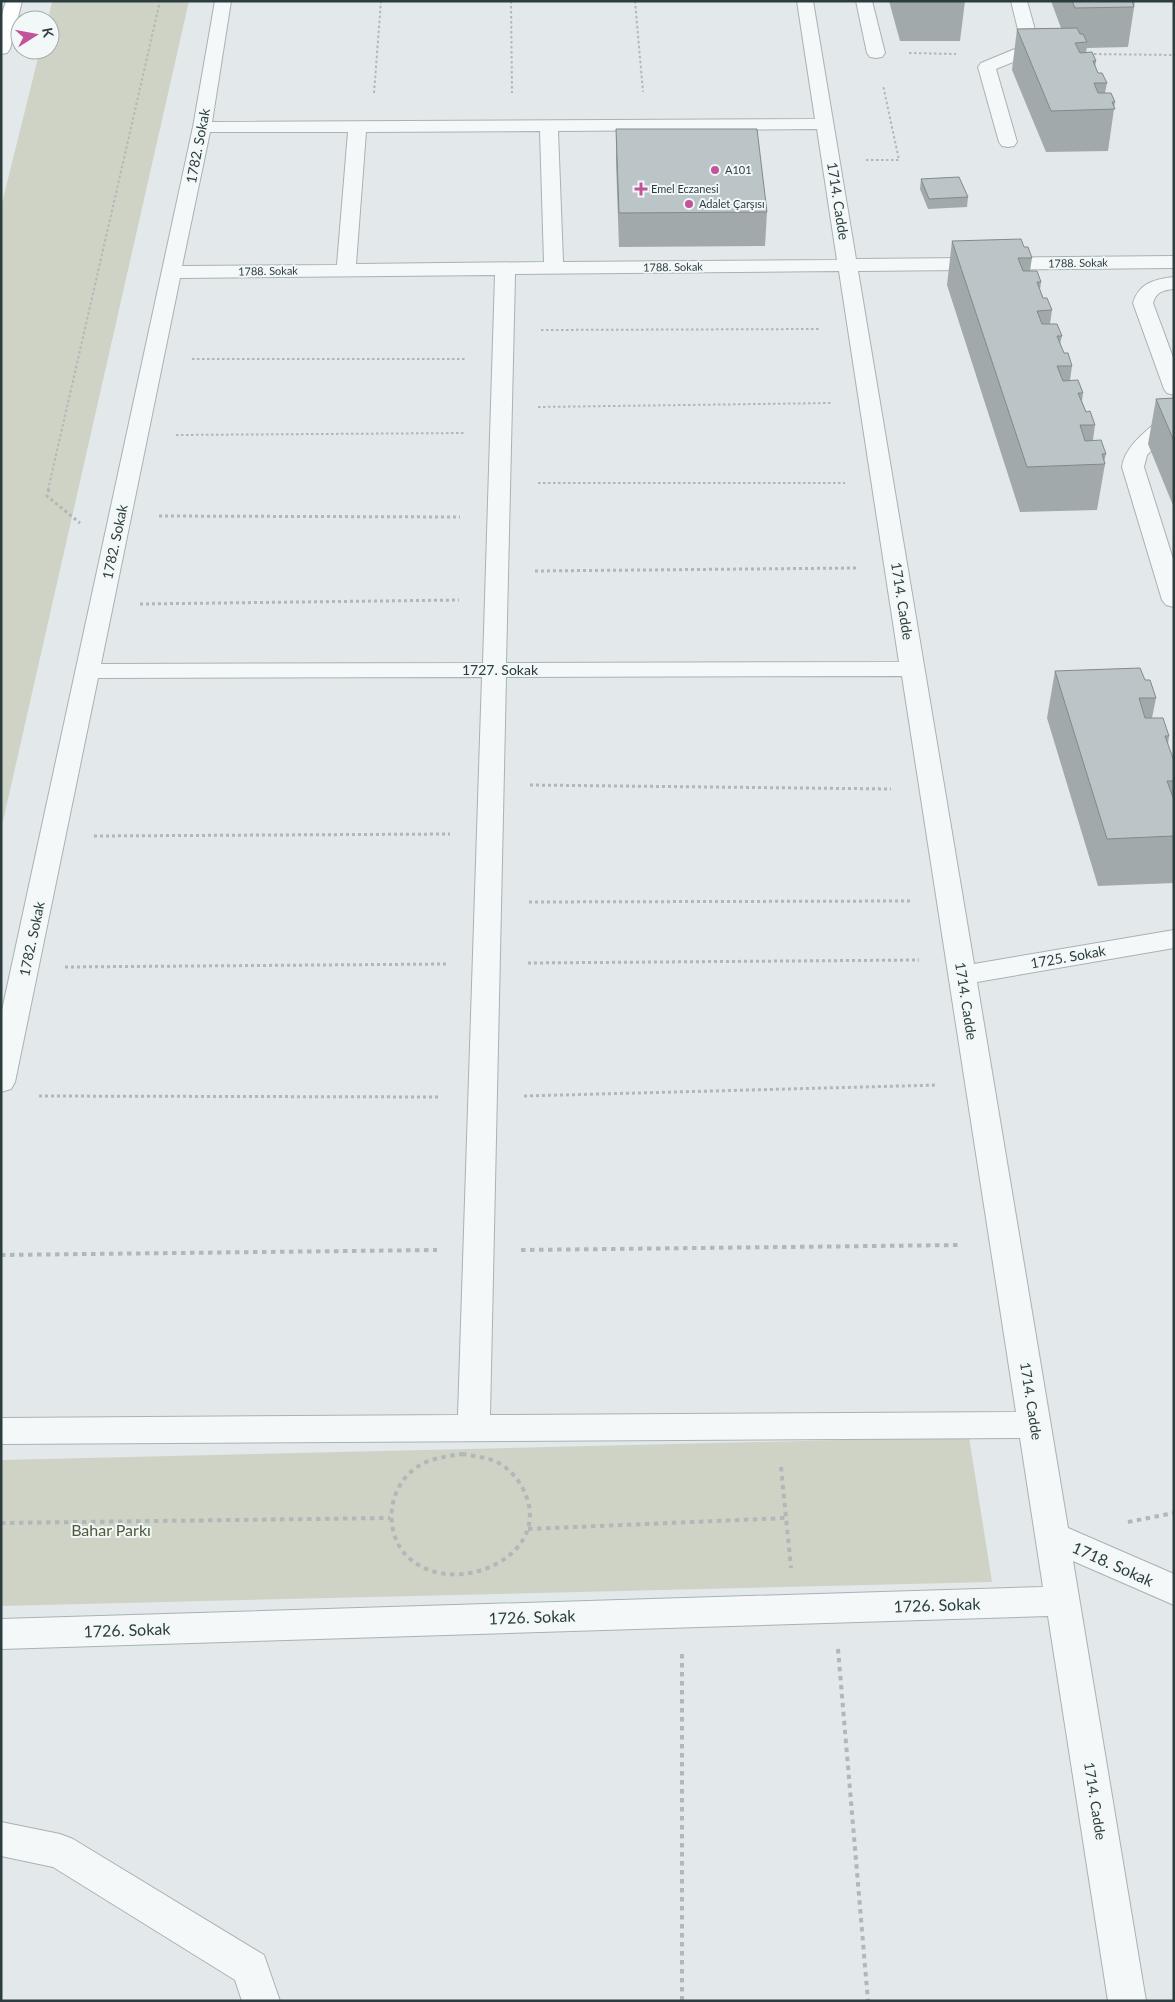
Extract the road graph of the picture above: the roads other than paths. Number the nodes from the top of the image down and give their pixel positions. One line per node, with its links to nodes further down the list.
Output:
1 (14, 1): 6 (main road)
2 (223, 1): 11 (street, 1782. Sokak)
3 (805, 1): 8 (street, 1714. Cadde)
4 (864, 1): 7 (street)
5 (1019, 1): 12 (street)
6 (1, 49)
7 (876, 53)
8 (825, 124): 10 (street); 14 (street, 1714. Cadde)
9 (364, 126): 10 (street); 11 (street); 17 (street)
10 (549, 126): 16 (street)
11 (202, 127): 18 (street, 1782. Sokak)
12 (1008, 142)
13 (1174, 262): 14 (street, 1788. Sokak)
14 (848, 266): 16 (street, 1788. Sokak); 24 (street, 1714. Cadde)
15 (505, 269): 16 (street, 1788. Sokak); 17 (street, 1788. Sokak); 23 (street)
16 (554, 269)
17 (346, 271): 18 (street, 1788. Sokak)
18 (172, 272): 25 (street, 1782. Sokak)
19 (1174, 283): 20 (street)
20 (1174, 389)
21 (1174, 417): 22 (street)
22 (1174, 600)
23 (494, 670): 24 (street, 1727. Sokak); 25 (street, 1727. Sokak); 30 (street)
24 (913, 670): 27 (street, 1714. Cadde)
25 (88, 671): 28 (street, 1782. Sokak)
26 (1174, 939): 27 (street, 1725. Sokak)
27 (962, 975): 29 (street, 1714. Cadde)
28 (1, 1082)
29 (1035, 1425): 30 (street); 32 (street, 1714. Cadde)
30 (474, 1428): 31 (street)
31 (1, 1431)
32 (1053, 1537): 33 (street, 1718. Sokak); 34 (street, 1714. Cadde)
33 (1174, 1590)
34 (1063, 1601): 35 (street, 1726. Sokak); 38 (street, 1714. Cadde)
35 (1, 1634)
36 (1, 1839): 37 (street)
37 (261, 2001)
38 (1127, 2001)

